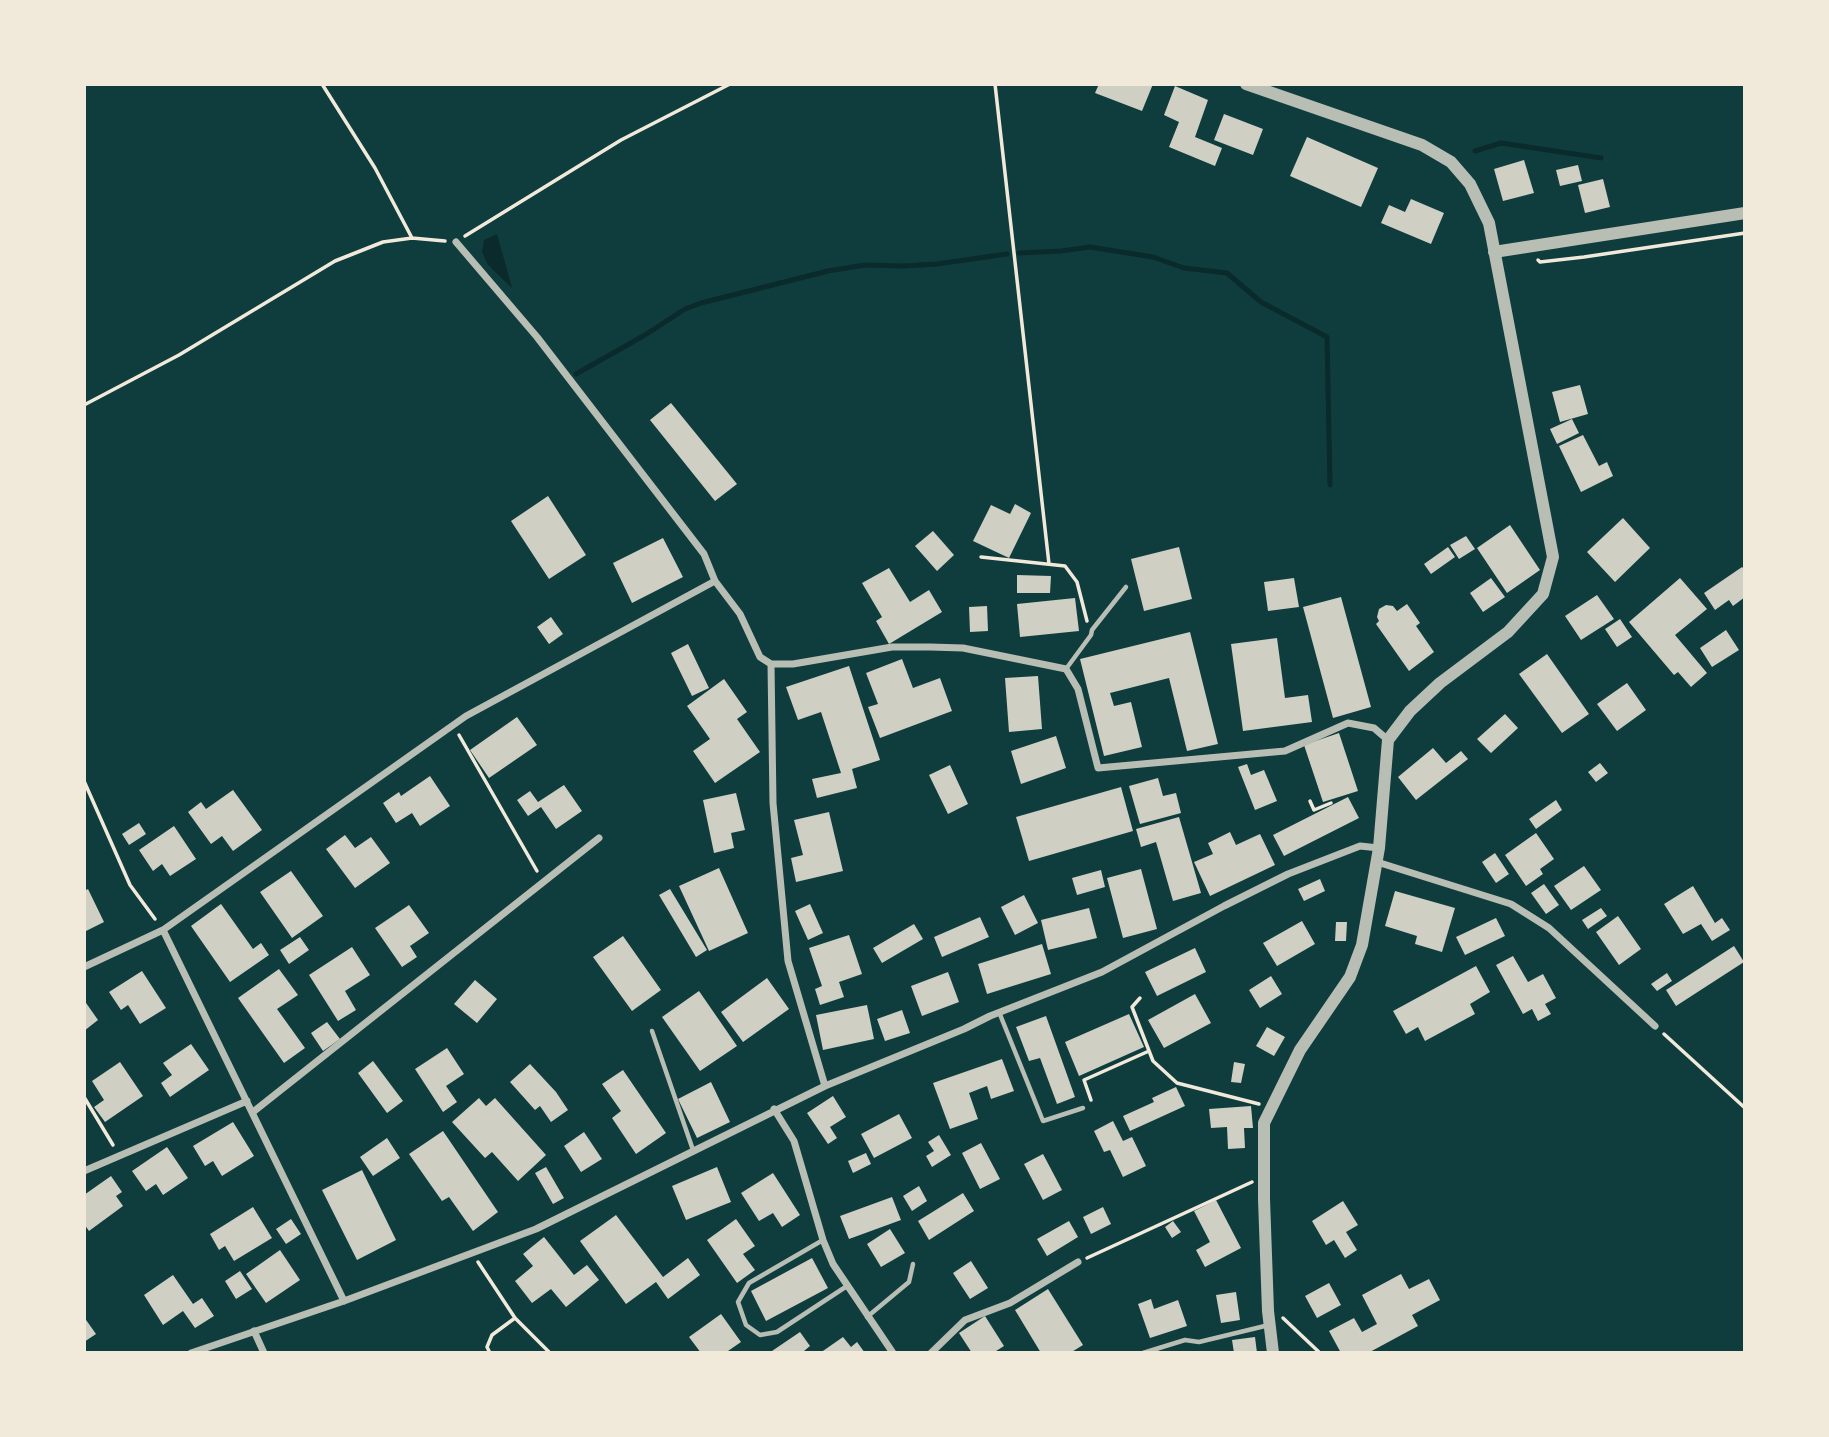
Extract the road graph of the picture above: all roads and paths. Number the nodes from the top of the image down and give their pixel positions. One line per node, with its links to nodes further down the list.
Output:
1 (322, 84): 7 (path)
2 (730, 84): 8 (path)
3 (995, 84): 13 (path)
4 (1246, 84): 10 (street)
5 (1745, 213): 9 (street)
6 (1745, 233): 9 (path)
7 (412, 237): 8 (path); 11 (path)
8 (456, 242): 14 (street)
9 (1529, 247): 10 (street)
10 (1494, 252): 20 (street)
11 (84, 405)
12 (981, 557): 13 (path)
13 (1049, 564): 16 (path)
14 (715, 581): 17 (street); 19 (street)
15 (1126, 587): 16 (lane)
16 (1091, 635): 18 (lane)
17 (771, 664): 18 (street); 35 (street)
18 (1066, 669): 20 (street)
19 (453, 725): 27 (path); 28 (street)
20 (1388, 740): 25 (street)
21 (84, 781): 28 (path)
22 (1310, 802): 23 (path)
23 (1331, 803)
24 (599, 838): 27 (street)
25 (1379, 848): 26 (street); 31 (street)
26 (1377, 862): 32 (street); 38 (street)
27 (543, 882): 42 (street)
28 (163, 930): 29 (street); 37 (street)
29 (84, 967)
30 (1140, 998): 34 (path)
31 (999, 1012): 35 (street); 39 (lane)
32 (1654, 1026): 40 (path)
33 (652, 1031): 43 (lane)
34 (1149, 1051): 38 (path); 39 (path)
35 (825, 1086): 41 (street)
36 (84, 1097): 44 (path)
37 (247, 1101): 42 (street); 44 (street)
38 (1272, 1107): 46 (street)
39 (1083, 1108)
40 (1745, 1108)
41 (774, 1109): 43 (street); 47 (street)
42 (253, 1112): 52 (street)
43 (693, 1150): 48 (street)
44 (120, 1156): 45 (street)
45 (84, 1171)
46 (1264, 1179): 49 (path); 53 (street)
47 (824, 1240): 51 (street); 51 (lane)
48 (472, 1253): 52 (street); 55 (path)
49 (1077, 1262): 63 (street)
50 (913, 1264): 54 (lane)
51 (847, 1286): 54 (street)
52 (344, 1301): 57 (street)
53 (1268, 1311): 56 (street); 66 (path)
54 (867, 1317): 62 (street)
55 (515, 1318): 60 (path); 61 (path)
56 (1270, 1325): 64 (lane); 65 (street)
57 (254, 1331): 58 (street); 59 (street)
58 (191, 1353)
59 (264, 1353)
60 (490, 1353)
61 (550, 1353)
62 (893, 1353)
63 (930, 1353)
64 (1143, 1353)
65 (1273, 1353)
66 (1320, 1353)

